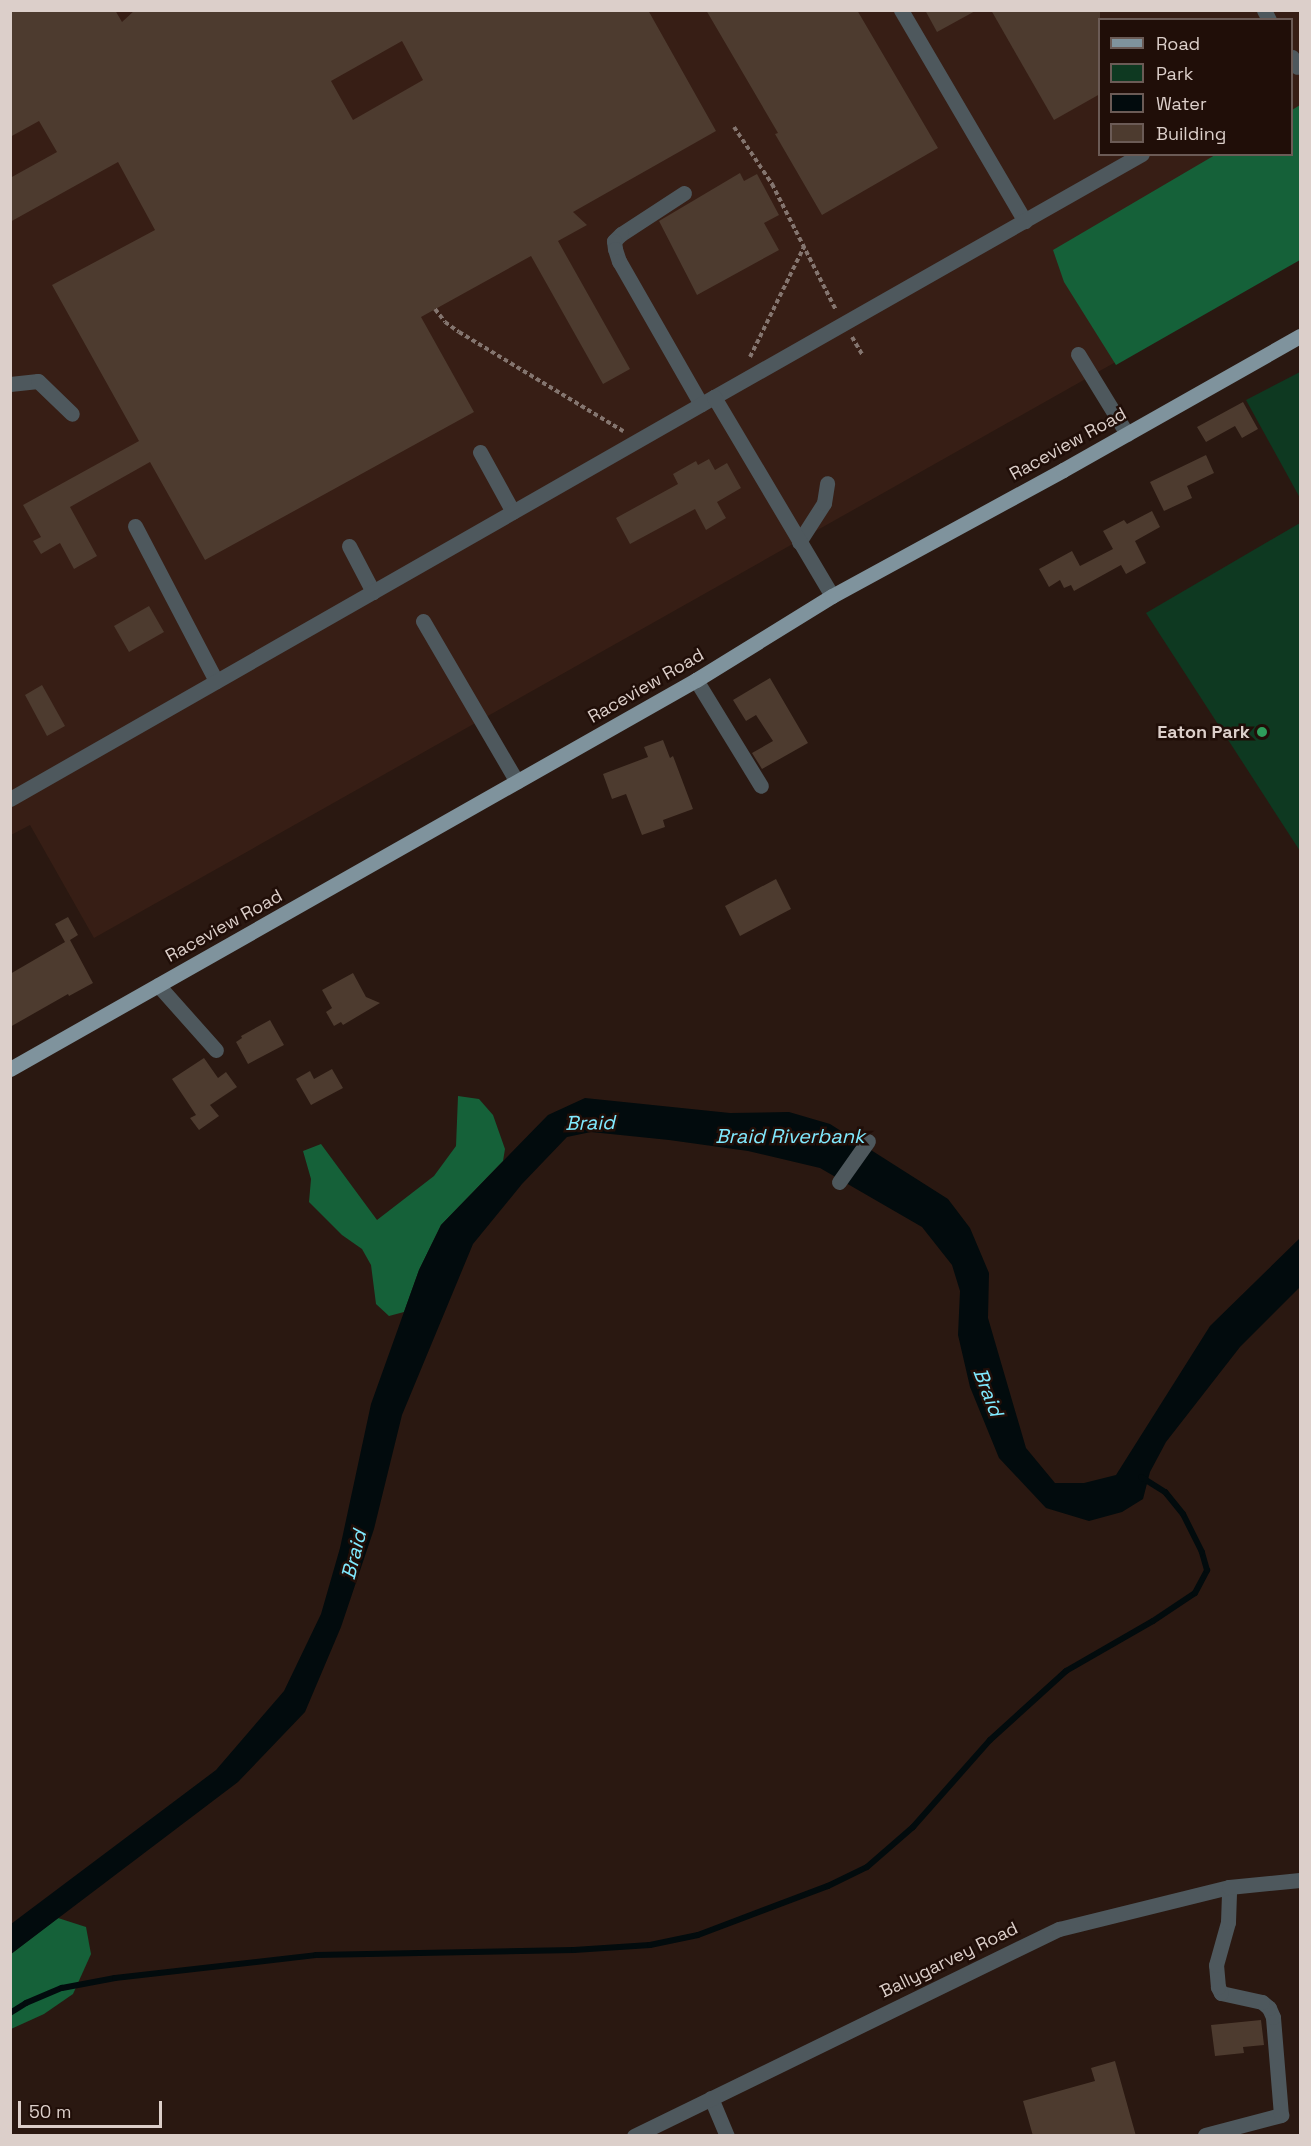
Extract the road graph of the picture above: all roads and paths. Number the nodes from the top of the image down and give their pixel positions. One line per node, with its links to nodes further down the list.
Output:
1 (902, 10): 5 (street)
2 (734, 127): 6 (path)
3 (1139, 156): 5 (street)
4 (684, 194): 14 (street)
5 (1025, 221): 8 (street)
6 (804, 248): 8 (path); 12 (path)
7 (435, 309): 16 (path)
8 (844, 323): 10 (path); 14 (street)
9 (1300, 336): 17 (main road, Raceview Road)
10 (862, 354)
11 (1078, 354): 17 (street)
12 (745, 364)
13 (10, 384): 15 (street)
14 (708, 401): 20 (street); 22 (street)
15 (72, 414)
16 (627, 434)
17 (1127, 434): 25 (main road, Raceview Road)
18 (480, 452): 20 (street)
19 (827, 483): 22 (street)
20 (513, 512): 24 (street)
21 (135, 526): 28 (street)
22 (799, 542): 25 (street)
23 (349, 546): 24 (street)
24 (373, 592): 28 (street)
25 (832, 596): 27 (main road, Raceview Road)
26 (423, 621): 29 (street)
27 (696, 680): 29 (main road, Raceview Road); 30 (street)
28 (216, 681): 31 (street)
29 (517, 782): 32 (main road, Raceview Road)
30 (761, 786)
31 (10, 799)
32 (158, 985): 33 (street); 34 (main road, Raceview Road)
33 (216, 1050)
34 (10, 1069)
35 (867, 1141): 36 (street)
36 (839, 1182)
37 (1300, 1880): 38 (street, Ballygarvey Road)
38 (1229, 1887): 39 (street, Ballygarvey Road); 40 (street)
39 (711, 2098): 41 (street, Ballygarvey Road); 42 (street)
40 (1205, 2135)
41 (634, 2136)
42 (727, 2136)

